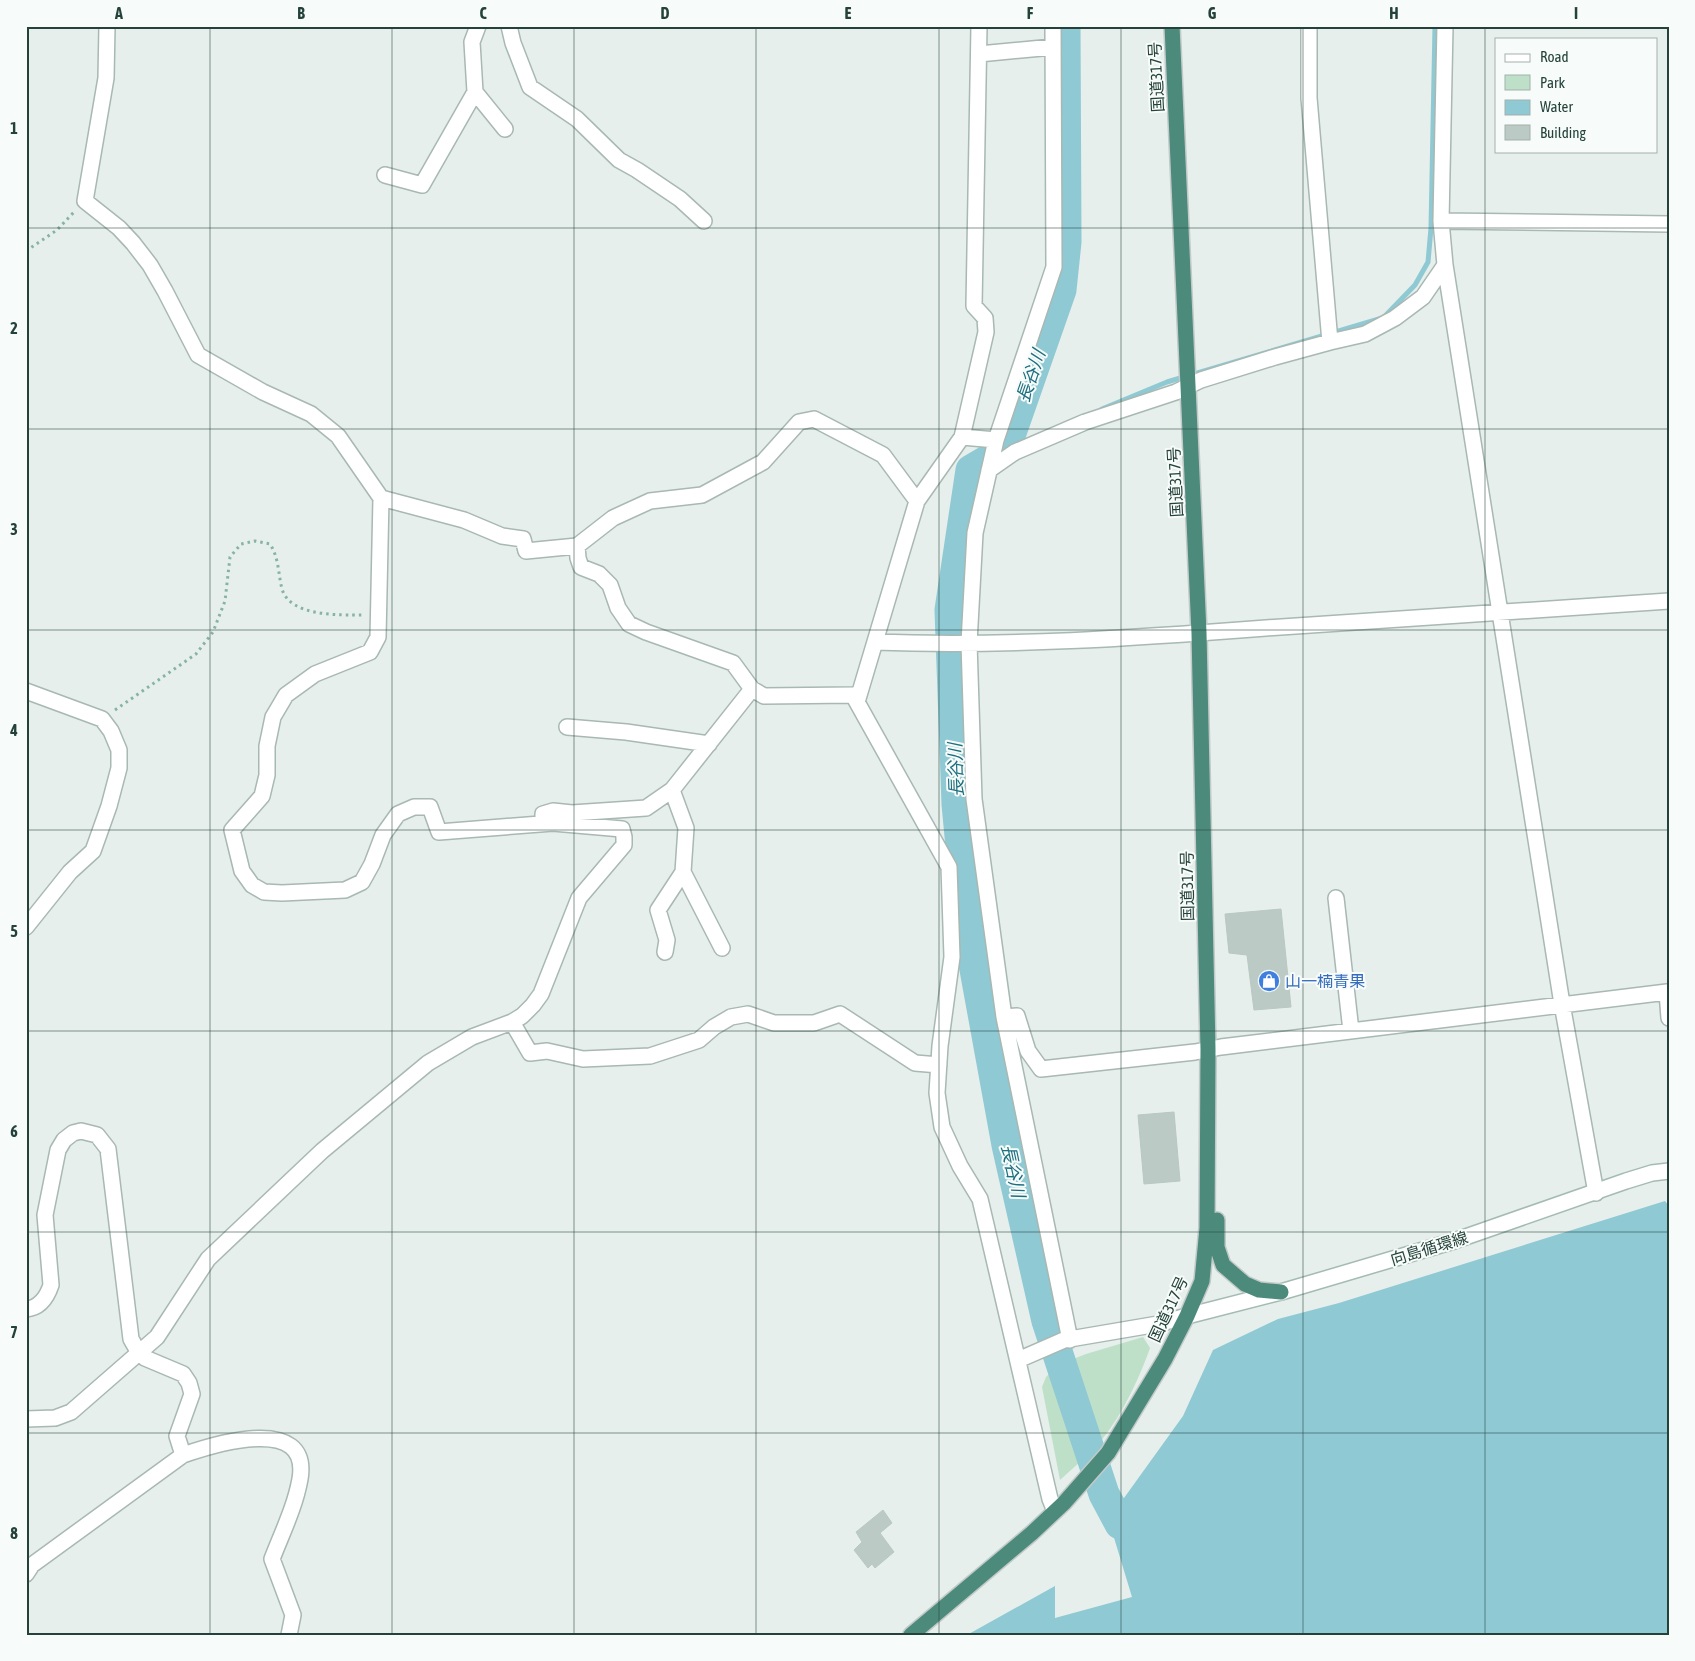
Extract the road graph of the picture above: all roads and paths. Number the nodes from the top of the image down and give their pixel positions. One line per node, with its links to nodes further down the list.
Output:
1 (107, 26): 14 (street)
2 (478, 26): 11 (street)
3 (509, 26): 15 (street)
4 (979, 26): 10 (street)
5 (1053, 26): 9 (street)
6 (1172, 26): 21 (highway, 国道317号)
7 (1309, 26): 20 (street)
8 (1445, 26): 16 (street)
9 (1053, 48): 10 (street); 23 (street)
10 (979, 54): 22 (street)
11 (475, 92): 12 (street); 13 (street)
12 (505, 129)
13 (385, 175)
14 (85, 201): 18 (path); 25 (street)
15 (704, 220)
16 (1441, 220): 17 (street); 19 (street)
17 (1669, 224)
18 (26, 251)
19 (1445, 265): 20 (street); 29 (street)
20 (1330, 342): 21 (street)
21 (1188, 386): 24 (street); 31 (highway, 国道317号)
22 (962, 437): 23 (street); 26 (street)
23 (996, 440): 24 (street)
24 (989, 470): 33 (street)
25 (381, 498): 27 (street); 30 (street)
26 (917, 501): 27 (street); 32 (street)
27 (577, 546): 34 (street)
28 (1669, 601): 29 (street)
29 (1500, 612): 31 (street); 47 (street)
30 (379, 615): 37 (path); 41 (street)
31 (1199, 633): 33 (street); 52 (highway, 国道317号)
32 (875, 642): 33 (street); 36 (street)
33 (965, 642): 48 (street)
34 (752, 689): 36 (street); 39 (street)
35 (26, 691): 37 (street)
36 (858, 702): 53 (street)
37 (102, 719): 44 (street)
38 (567, 726): 39 (street)
39 (709, 744): 40 (street)
40 (672, 790): 41 (street); 42 (street)
41 (553, 824): 50 (street)
42 (682, 872): 45 (street); 46 (street)
43 (1336, 898): 51 (street)
44 (26, 927)
45 (722, 948)
46 (665, 952)
47 (1562, 1004): 49 (street); 51 (street); 55 (street)
48 (1004, 1017): 52 (street); 59 (street)
49 (1669, 1018)
50 (512, 1022): 53 (street); 60 (street)
51 (1350, 1032): 52 (street)
52 (1208, 1049): 56 (highway); 58 (highway, 国道317号)
53 (939, 1065): 61 (street)
54 (1669, 1171): 55 (street, 向島循環線)
55 (1596, 1193): 56 (street, 向島循環線)
56 (1281, 1292): 58 (street, 向島循環線)
57 (26, 1309): 60 (street)
58 (1187, 1316): 59 (street, 向島循環線); 64 (highway, 国道317号)
59 (1067, 1340): 61 (street, 向島循環線)
60 (139, 1353): 62 (street); 63 (street)
61 (1021, 1359): 64 (street)
62 (26, 1419)
63 (183, 1455): 65 (street); 66 (street)
64 (1059, 1507): 67 (highway, 国道317号)
65 (26, 1574)
66 (289, 1635)
67 (911, 1635)

